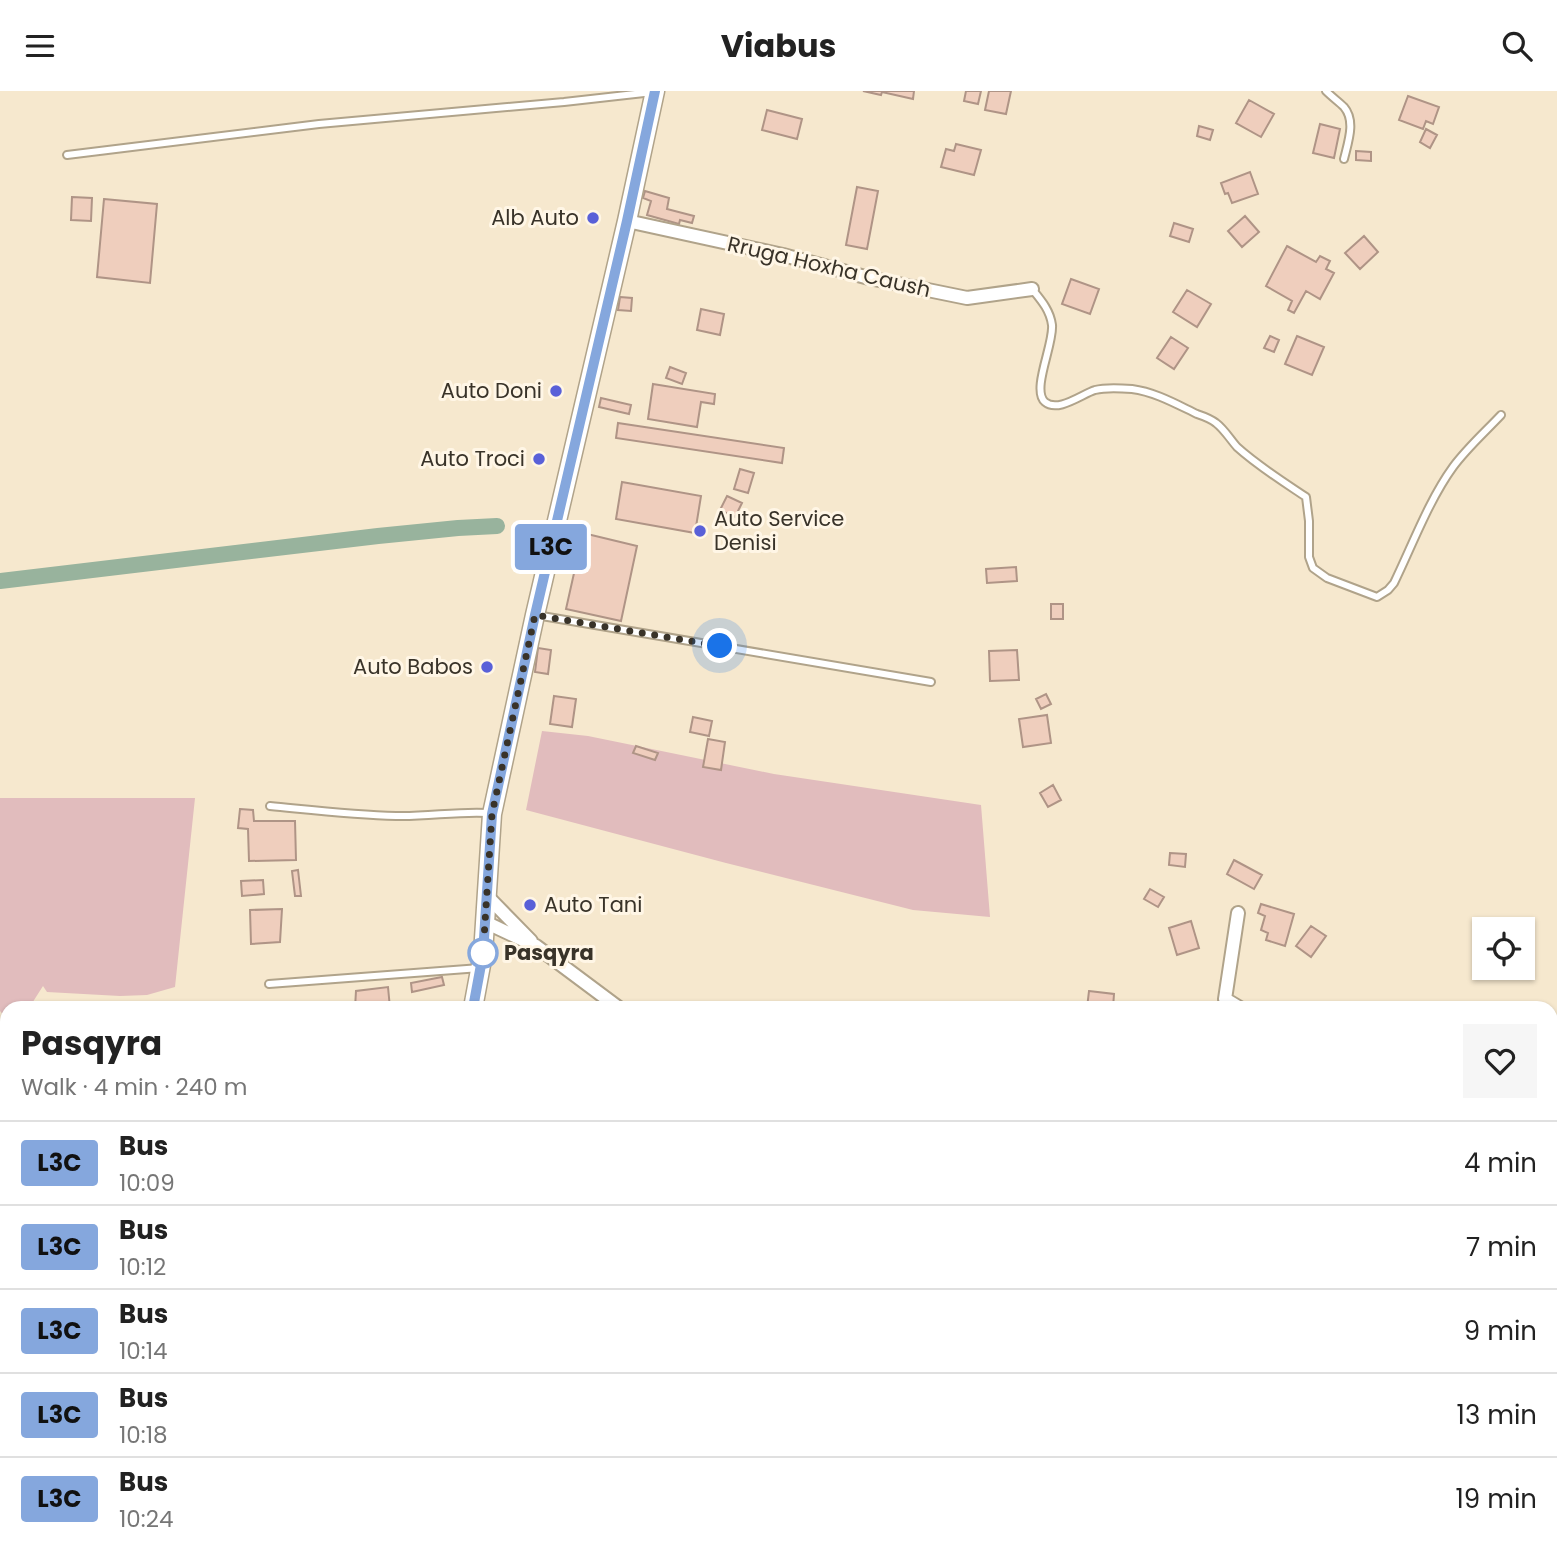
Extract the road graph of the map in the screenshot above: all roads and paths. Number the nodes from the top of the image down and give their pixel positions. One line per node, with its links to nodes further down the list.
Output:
1 (1326, 91): 4 (lane)
2 (655, 92): 3 (lane); 5 (main road)
3 (67, 155)
4 (1344, 159)
5 (627, 221): 6 (street, Rruga Hoxha Caush); 8 (main road)
6 (1032, 289): 7 (lane)
7 (1501, 415)
8 (535, 615): 9 (lane); 11 (main road)
9 (931, 682)
10 (271, 806): 11 (lane)
11 (492, 814): 12 (main road)
12 (487, 896): 14 (main road); 15 (street)
13 (1238, 913): 20 (street)
14 (485, 922): 15 (street); 16 (main road)
15 (536, 946): 19 (street)
16 (481, 968): 17 (lane); 18 (main road)
17 (269, 983)
18 (474, 1001)
19 (610, 1001)
20 (1228, 1001)

